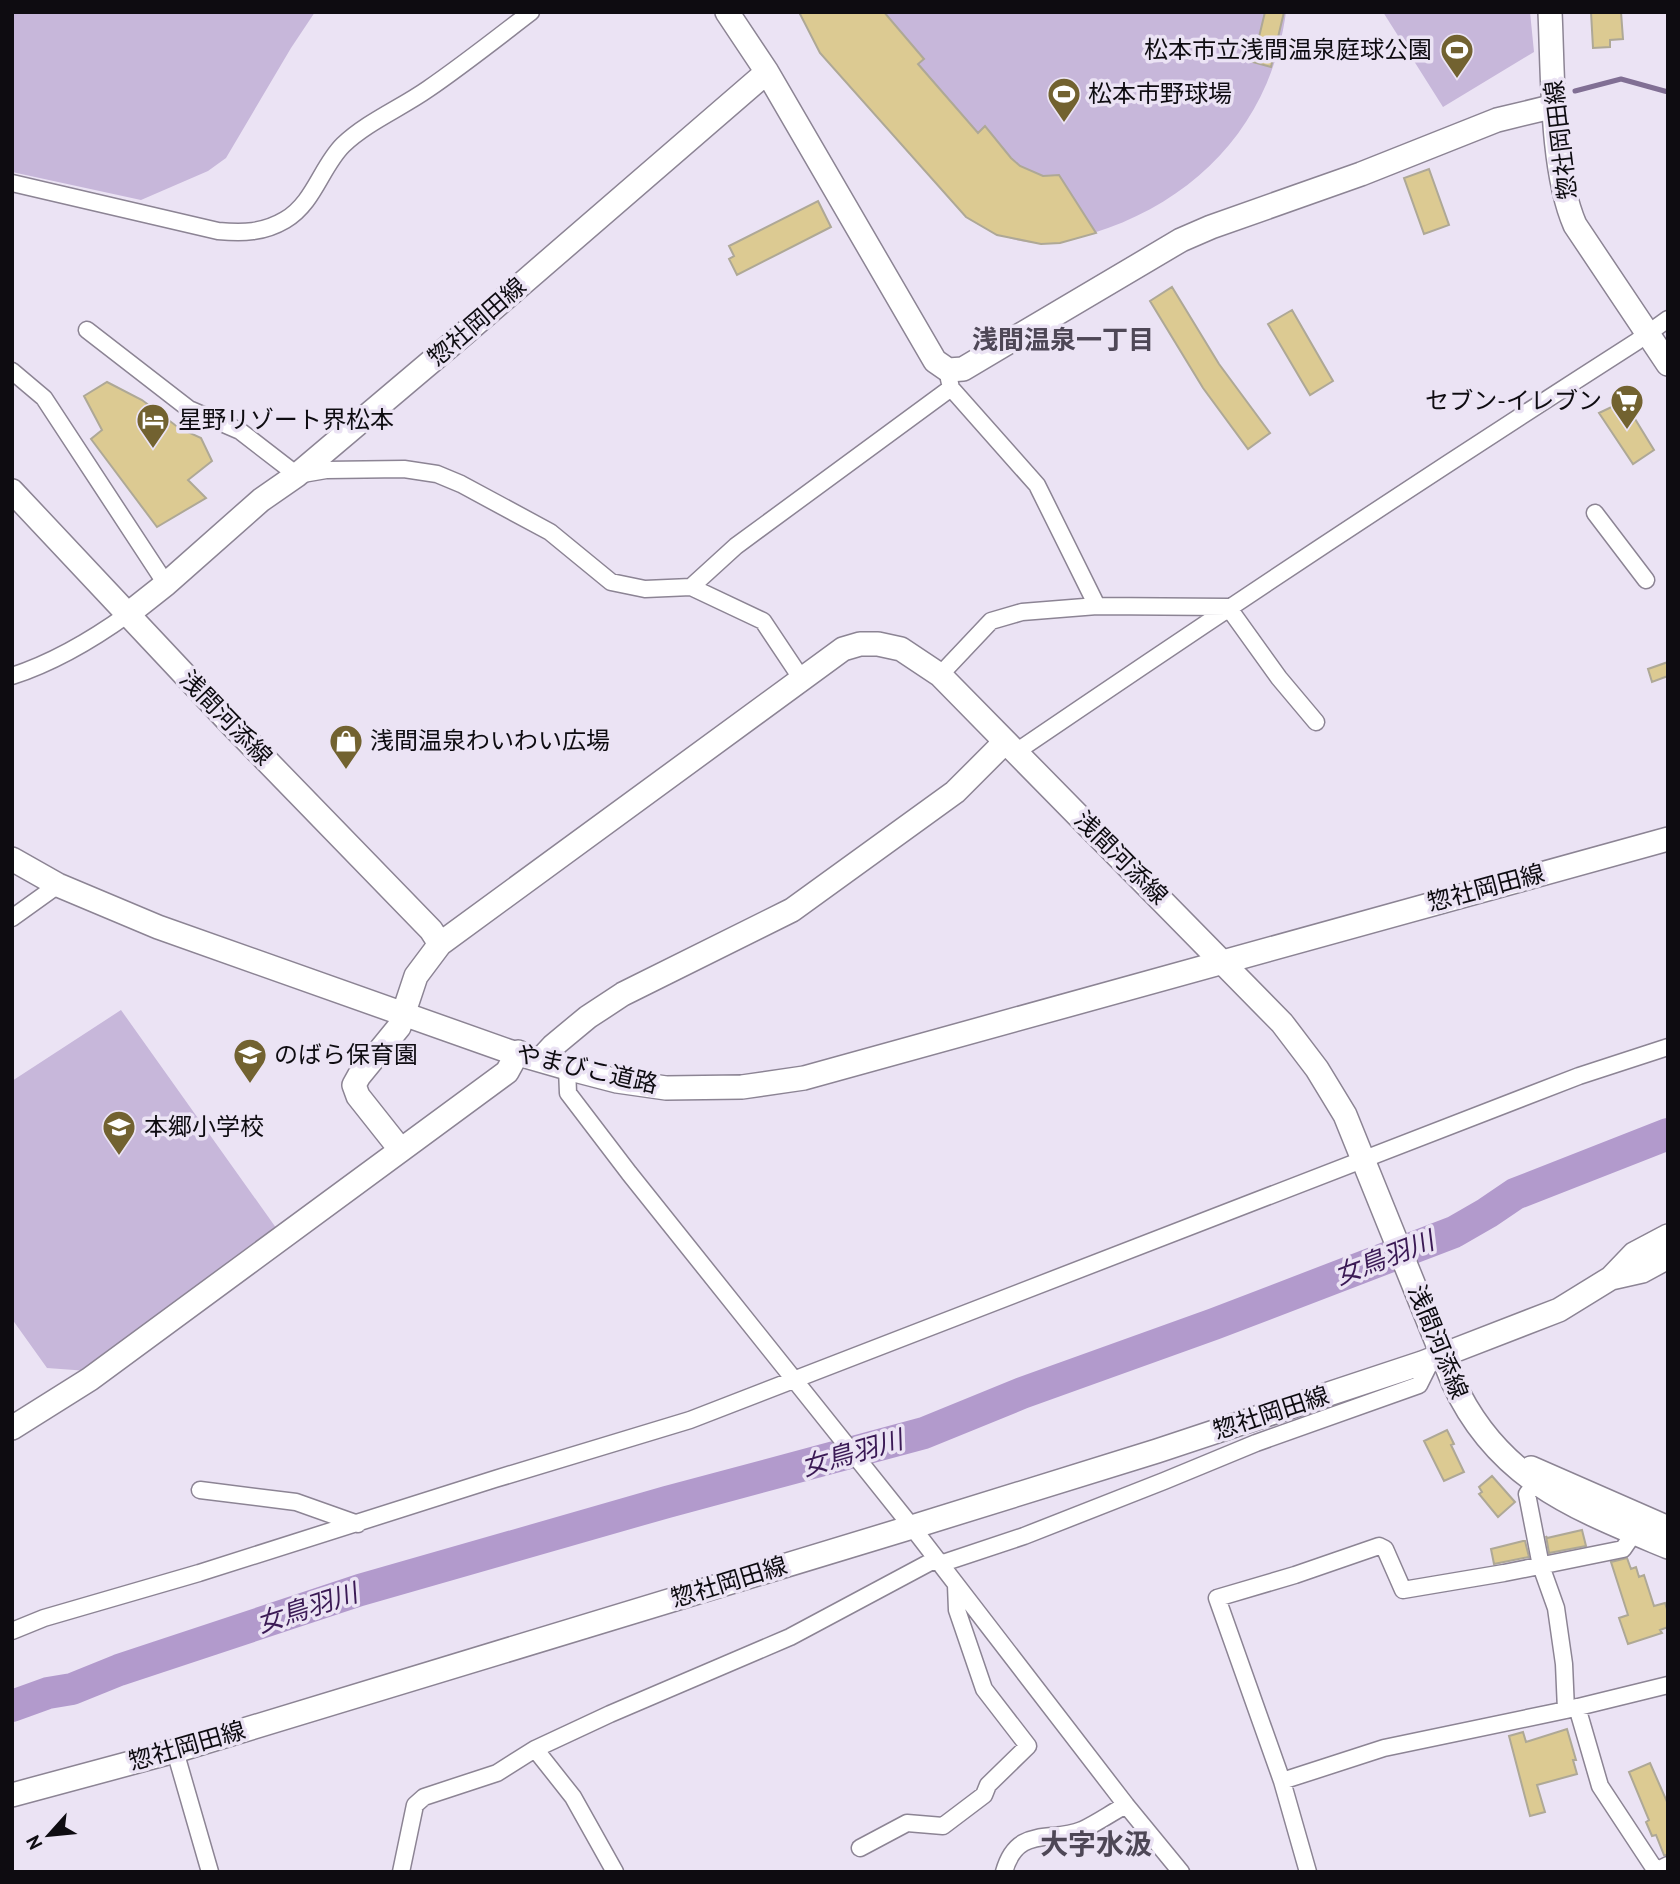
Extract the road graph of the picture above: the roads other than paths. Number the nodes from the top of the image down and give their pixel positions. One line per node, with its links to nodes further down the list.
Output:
1 (531, 12): 6 (street)
2 (727, 12): 4 (main road)
3 (1550, 12): 5 (main road, 惣社岡田線)
4 (767, 72): 12 (main road); 13 (main road, 惣社岡田線)
5 (1555, 106): 9 (main road, 惣社岡田線); 12 (main road)
6 (12, 183)
7 (1668, 319): 9 (street)
8 (87, 330): 13 (street)
9 (1648, 334): 10 (main road, 惣社岡田線); 20 (street)
10 (1668, 364)
11 (12, 371): 17 (street)
12 (949, 379): 18 (street); 19 (street)
13 (297, 475): 17 (main road, 惣社岡田線); 18 (street)
14 (14, 496): 21 (main road, 浅間河添線)
15 (1595, 513): 16 (street)
16 (1647, 580)
17 (166, 584): 21 (main road, 惣社岡田線)
18 (691, 587): 24 (street)
19 (1097, 606): 20 (street); 22 (street)
20 (1228, 607): 25 (street); 26 (street)
21 (128, 614): 23 (street); 31 (main road, 浅間河添線)
22 (940, 675): 24 (main road, 浅間河添線); 26 (main road, 浅間河添線)
23 (12, 676)
24 (801, 678): 31 (main road, 浅間河添線)
25 (1316, 722)
26 (1011, 747): 32 (main road, 浅間河添線); 36 (main road)
27 (1668, 839): 32 (main road, 惣社岡田線)
28 (12, 859): 29 (main road, やまびこ道路)
29 (58, 885): 30 (street); 33 (main road, やまびこ道路)
30 (12, 918)
31 (440, 944): 33 (main road, 浅間河添線)
32 (1224, 962): 37 (main road, やまびこ道路); 39 (main road, 浅間河添線)
33 (403, 1013): 35 (main road, やまびこ道路); 38 (main road, 浅間河添線)
34 (1668, 1047): 39 (street)
35 (518, 1052): 36 (main road, やまびこ道路); 38 (main road)
36 (541, 1059): 37 (main road, やまびこ道路)
37 (567, 1068): 44 (street)
38 (400, 1149): 45 (main road)
39 (1366, 1165): 43 (main road, 浅間河添線); 44 (street)
40 (1668, 1236): 42 (main road)
41 (1668, 1257): 42 (main road)
42 (1611, 1278): 43 (main road, 惣社岡田線)
43 (1436, 1350): 46 (main road, 浅間河添線); 49 (main road, 惣社岡田線); 54 (street)
44 (797, 1385): 49 (street); 50 (street)
45 (12, 1428)
46 (1511, 1462): 47 (main road, 浅間河添線); 51 (main road, 浅間河添線)
47 (1535, 1483): 52 (main road, 浅間河添線); 55 (street)
48 (200, 1490): 50 (street)
49 (904, 1518): 54 (street); 61 (main road, 惣社岡田線)
50 (358, 1524): 57 (street)
51 (1668, 1528)
52 (1634, 1533): 53 (main road, 浅間河添線); 55 (street)
53 (1668, 1547)
54 (938, 1562): 56 (street); 60 (street)
55 (1541, 1566): 59 (street); 62 (street)
56 (956, 1585): 64 (street); 65 (street)
57 (12, 1631)
58 (1668, 1685): 59 (street)
59 (1571, 1708): 62 (street); 66 (street)
60 (535, 1749): 68 (street); 69 (street)
61 (175, 1751): 63 (main road, 惣社岡田線); 67 (street)
62 (1282, 1781): 72 (street)
63 (12, 1795)
64 (1126, 1805): 70 (street); 71 (street)
65 (860, 1848)
66 (1668, 1865)
67 (210, 1872)
68 (401, 1872)
69 (615, 1872)
70 (1004, 1872)
71 (1181, 1872)
72 (1308, 1872)

